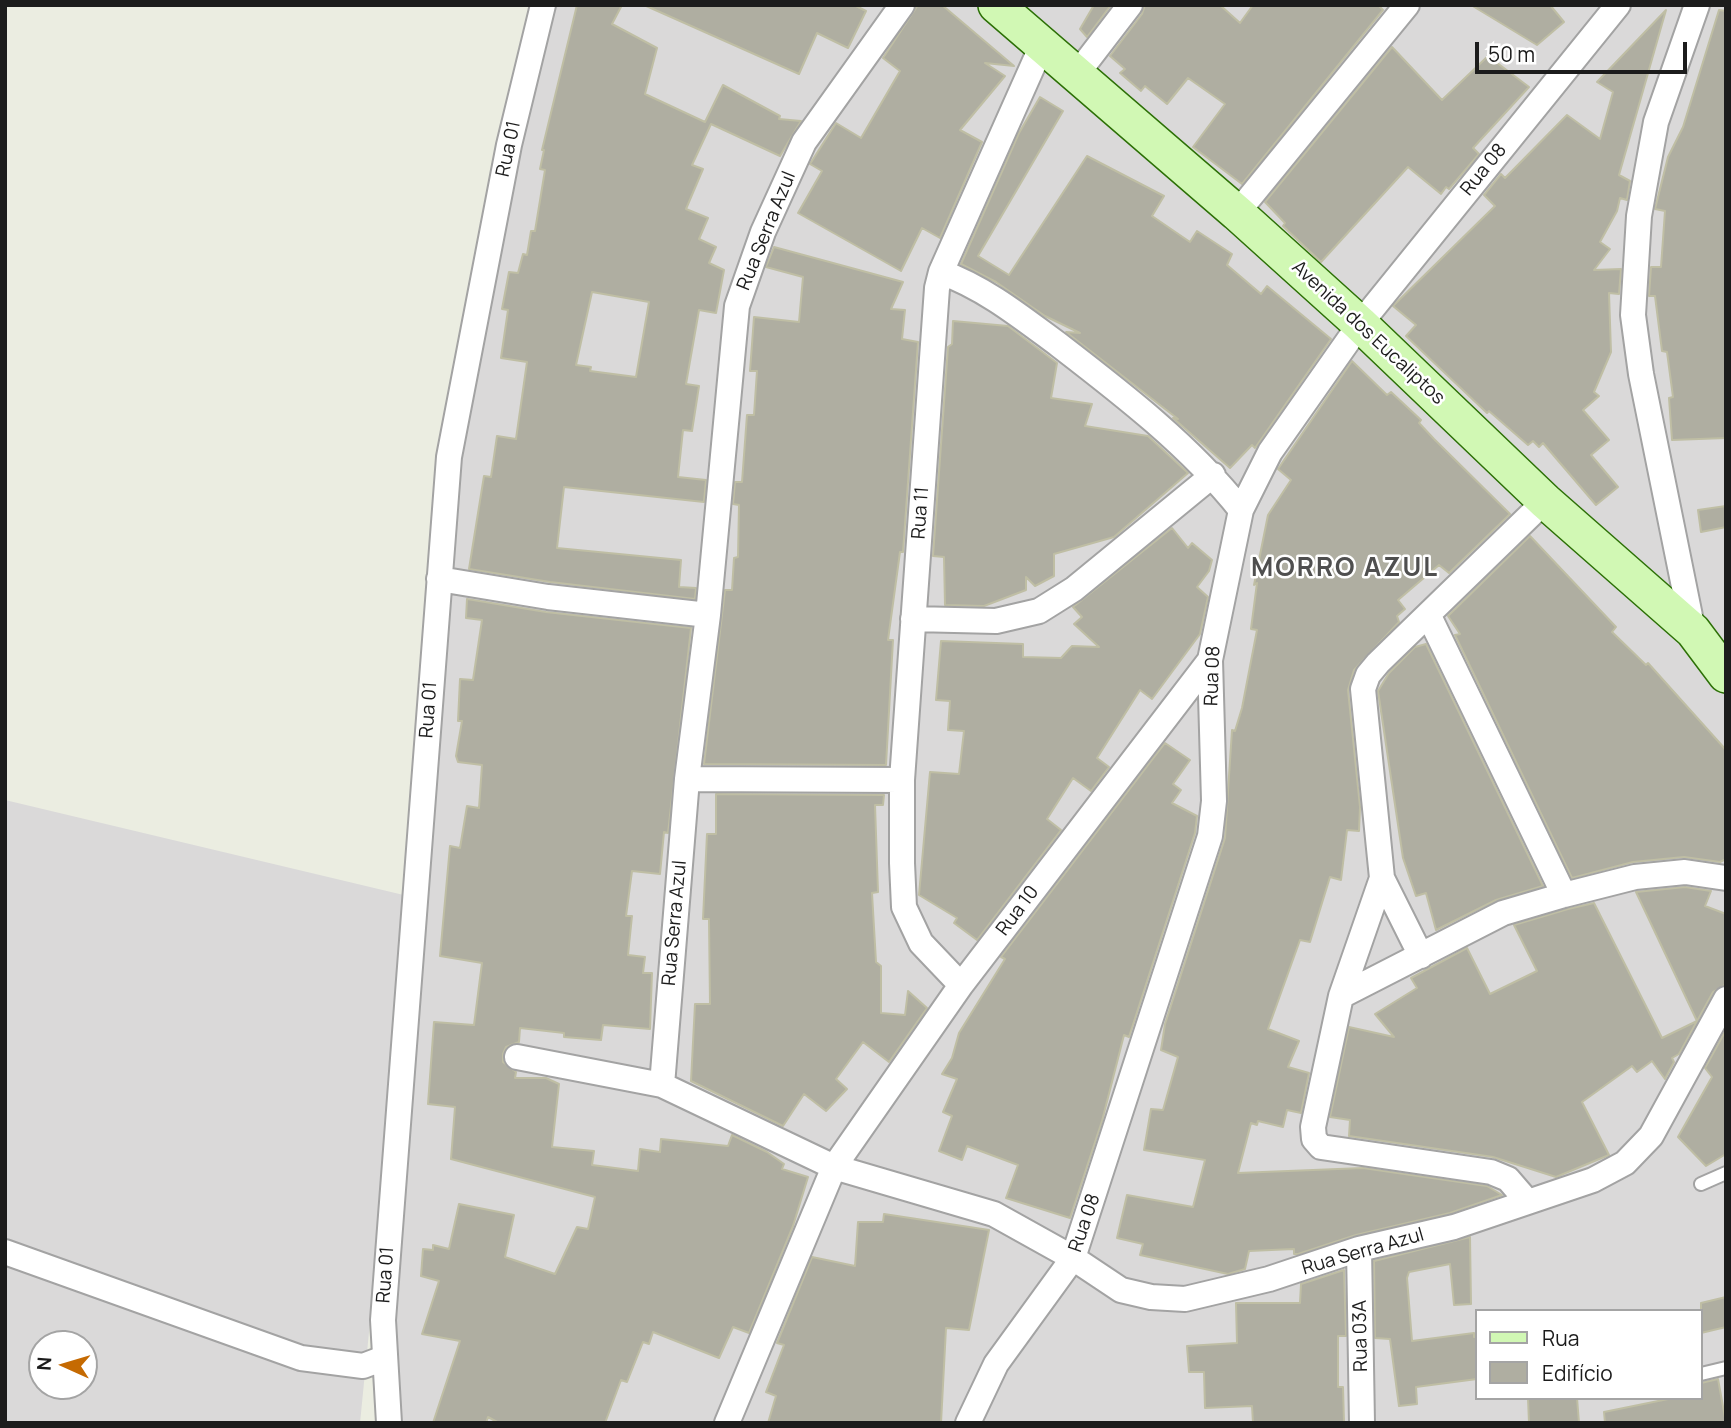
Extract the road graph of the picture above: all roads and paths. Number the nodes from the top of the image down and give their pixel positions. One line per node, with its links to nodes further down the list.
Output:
1 (543, 5): 16 (street, Rua 01)
2 (902, 5): 17 (street, Rua Serra Azul)
3 (996, 5): 8 (street, Avenida dos Eucaliptos)
4 (1130, 5): 9 (street)
5 (1407, 5): 10 (street)
6 (1618, 5): 12 (street, Rua 08)
7 (1697, 5): 20 (street)
8 (1042, 43): 9 (street, Avenida dos Eucaliptos); 11 (street, Rua 11)
9 (1077, 74): 10 (street, Avenida dos Eucaliptos)
10 (1237, 213): 12 (street, Avenida dos Eucaliptos)
11 (941, 272): 13 (street); 19 (street, Rua 11)
12 (1360, 324): 14 (street, Avenida dos Eucaliptos); 15 (street, Rua 08)
13 (1213, 475): 15 (street); 19 (street)
14 (1545, 501): 18 (street); 20 (street, Avenida dos Eucaliptos)
15 (1241, 510): 21 (street, Rua 08)
16 (439, 579): 17 (street); 41 (street, Rua 01)
17 (708, 615): 23 (street, Rua Serra Azul)
18 (1429, 616): 25 (street); 27 (street)
19 (913, 619): 24 (street, Rua 11)
20 (1693, 631): 22 (street, Avenida dos Eucaliptos)
21 (1210, 660): 29 (street, Rua 10); 40 (street, Rua 08)
22 (1726, 675)
23 (687, 779): 24 (street); 33 (street, Rua Serra Azul)
24 (902, 780): 29 (street, Rua 11)
25 (1381, 878): 28 (street); 30 (street)
26 (1726, 878): 27 (street)
27 (1564, 895): 28 (street)
28 (1421, 957): 30 (street)
29 (961, 985): 34 (street, Rua 10)
30 (1341, 996): 37 (street)
31 (1726, 999): 37 (street, Rua Serra Azul)
32 (517, 1057): 33 (street)
33 (662, 1085): 34 (street)
34 (834, 1167): 40 (street, Rua Serra Azul); 45 (street, Rua 10)
35 (1726, 1173): 36 (lane)
36 (1700, 1184)
37 (1527, 1201): 38 (street, Rua Serra Azul)
38 (1359, 1249): 40 (street, Rua Serra Azul); 47 (street, Rua 03A)
39 (5, 1252): 41 (street)
40 (1073, 1258): 46 (street, Rua 08)
41 (384, 1358): 44 (street, Rua 01)
42 (1726, 1368): 43 (lane)
43 (1703, 1374)
44 (389, 1423)
45 (727, 1423)
46 (968, 1423)
47 (1362, 1423)

